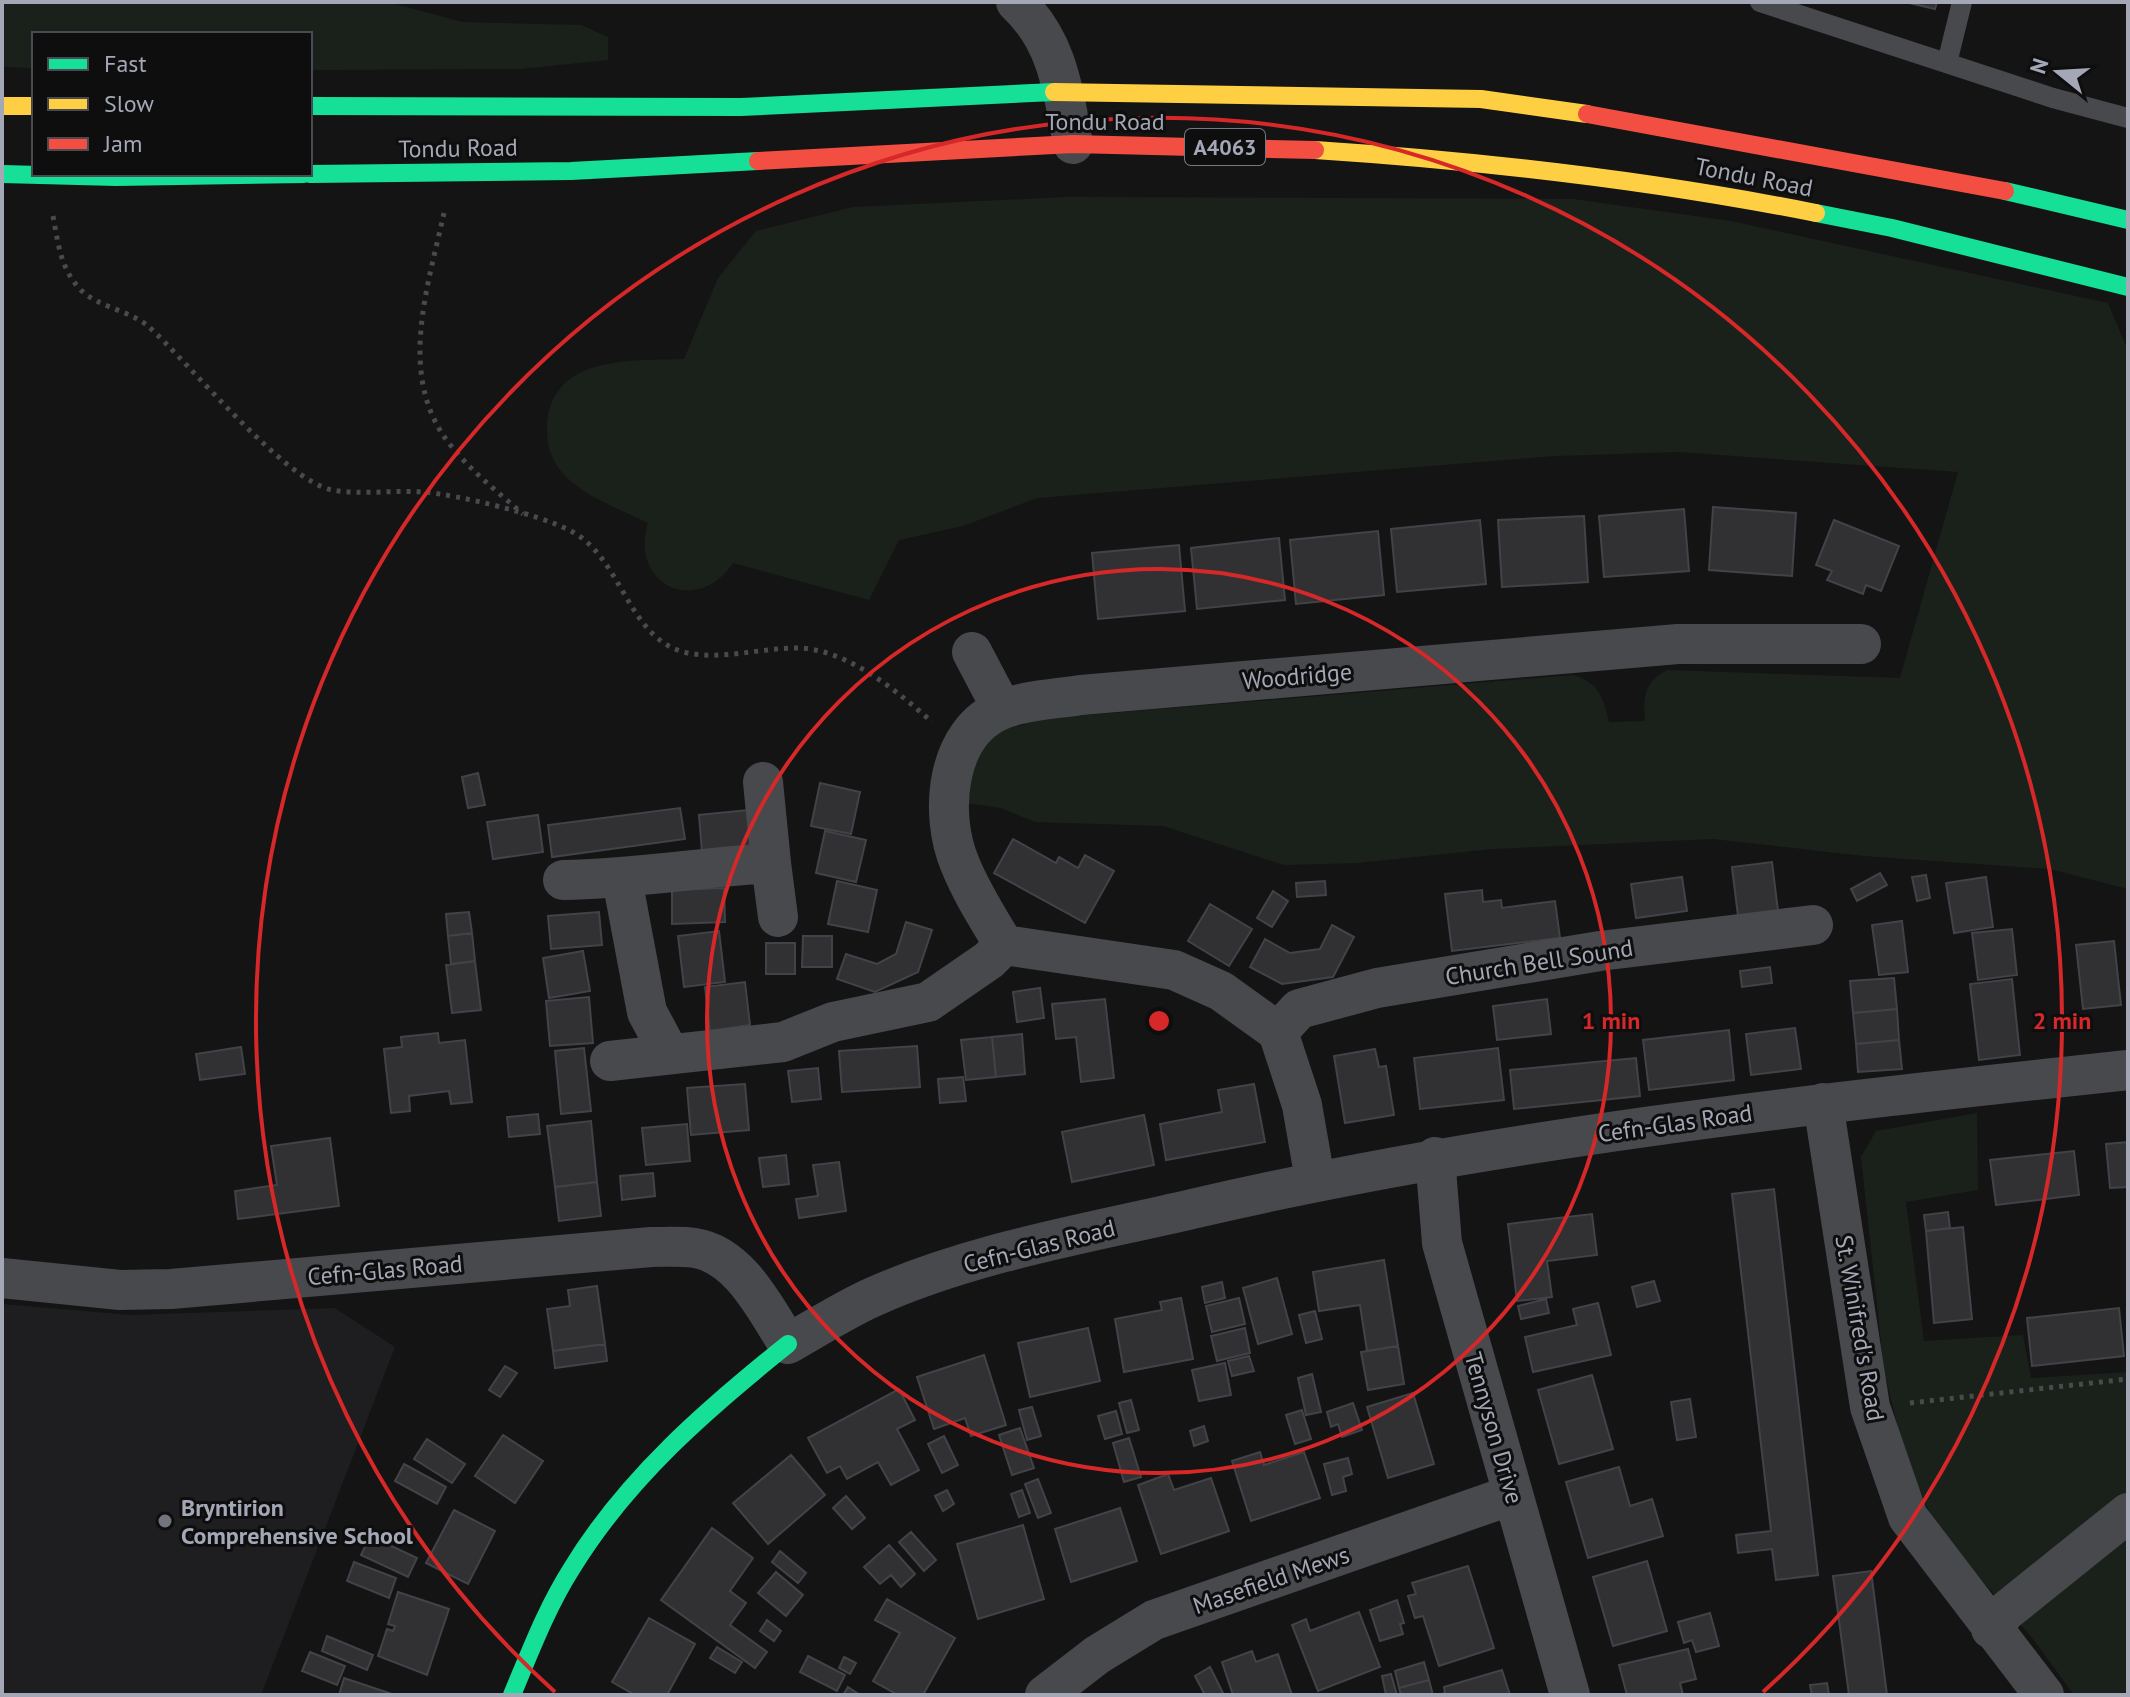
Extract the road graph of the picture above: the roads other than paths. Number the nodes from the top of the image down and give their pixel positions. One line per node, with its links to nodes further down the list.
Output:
1 (1016, 2): 5 (street)
2 (1760, 2): 4 (lane)
3 (1962, 2): 4 (lane)
4 (1947, 63): 9 (lane)
5 (1063, 92): 8 (main road, Tondu Road / A4063); 10 (street); 14 (main road, Tondu Road / A4063)
6 (2, 106): 7 (main road)
7 (32, 106)
8 (312, 106)
9 (2128, 118)
10 (1073, 144): 12 (main road, Tondu Road / A4063); 15 (main road, Tondu Road / A4063)
11 (2, 174): 13 (main road, Tondu Road / A4063)
12 (312, 174)
13 (32, 175)
14 (2128, 220)
15 (2128, 287)
16 (1861, 644): 18 (street, Woodridge)
17 (972, 652): 18 (street)
18 (1002, 709): 25 (street, Woodridge)
19 (763, 782): 20 (street)
20 (771, 863): 21 (street); 23 (street)
21 (622, 879): 22 (street); 27 (street)
22 (563, 880)
23 (778, 917)
24 (1813, 925): 26 (street, Church Bell Sound)
25 (1004, 945): 26 (street); 27 (street)
26 (1278, 1032): 32 (street)
27 (669, 1053): 28 (street)
28 (610, 1061)
29 (2128, 1070): 30 (street, Cefn-Glas Road)
30 (1823, 1103): 31 (street, Cefn-Glas Road); 37 (street, St. Winifred's Road)
31 (1435, 1157): 32 (street, Cefn-Glas Road); 35 (street, Tennyson Drive)
32 (1315, 1180): 34 (street, Cefn-Glas Road)
33 (2, 1278): 34 (street, Cefn-Glas Road)
34 (788, 1344): 38 (main road)
35 (1512, 1495): 39 (street, Masefield Mews); 40 (street, Tennyson Drive)
36 (2128, 1513): 37 (street)
37 (1991, 1629): 41 (street, St. Winifred's Road)
38 (512, 1695)
39 (1045, 1695)
40 (1570, 1695)
41 (2044, 1695)

